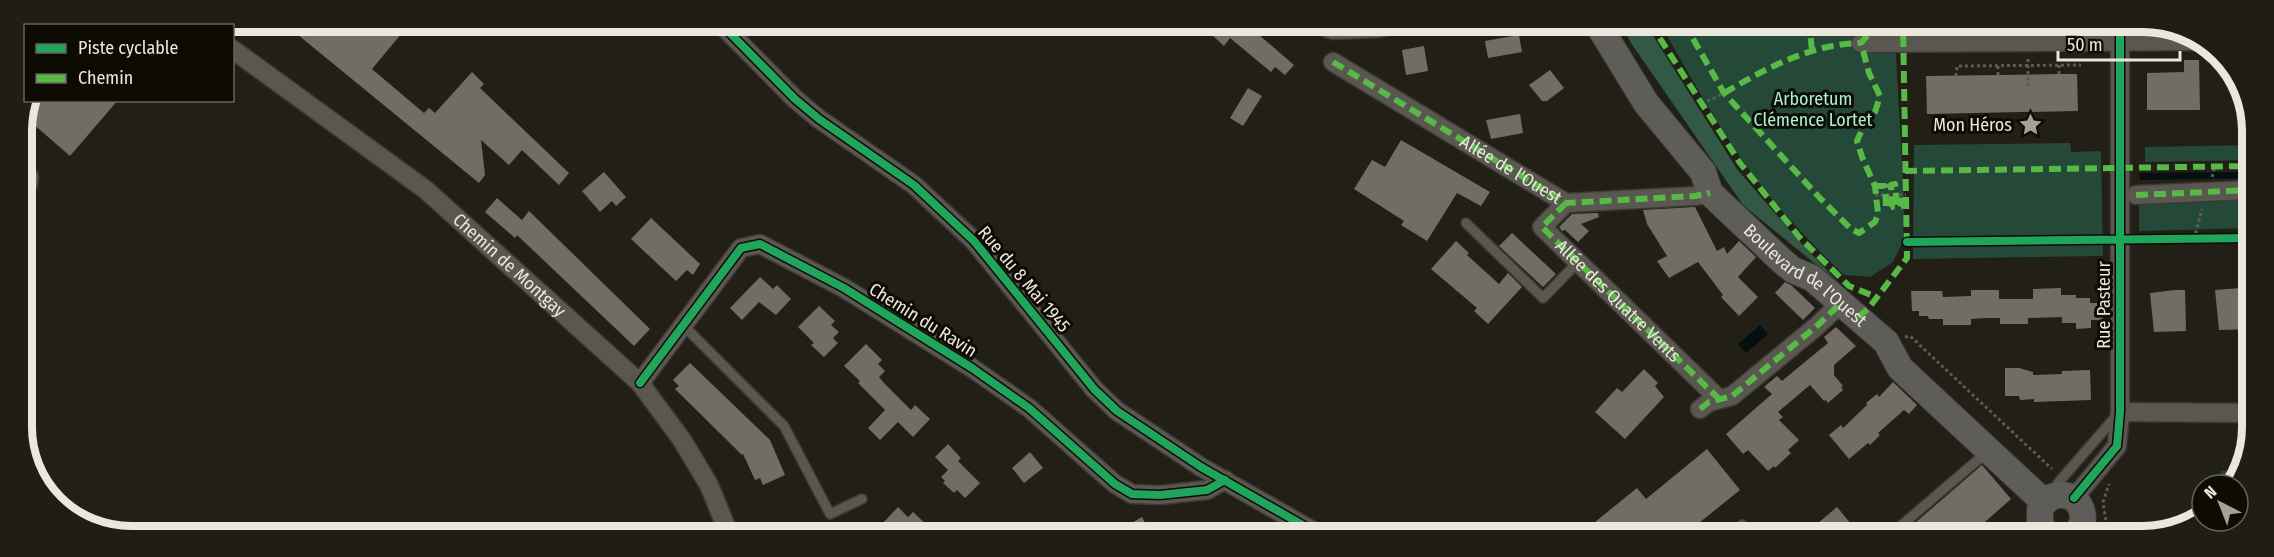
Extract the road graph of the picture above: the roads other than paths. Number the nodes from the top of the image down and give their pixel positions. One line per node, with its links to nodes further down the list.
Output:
1 (729, 32): 25 (street, Rue du 8 Mai 1945)
2 (1603, 32): 12 (street, Boulevard de l'Ouest)
3 (1986, 32): 7 (lane)
4 (2120, 32): 8 (street, Rue Pasteur)
5 (2185, 41): 8 (street)
6 (1861, 42): 7 (street)
7 (1986, 42): 8 (street)
8 (2119, 42): 22 (street, Rue Pasteur)
9 (234, 50): 19 (street, Chemin de Montgay)
10 (1333, 62): 14 (street, Allée de l'Ouest)
11 (2242, 190): 13 (street)
12 (1710, 193): 14 (street, Allée de l'Ouest); 17 (street, Boulevard de l'Ouest)
13 (2136, 195)
14 (1566, 203): 16 (street, Allée des Quatre Vents)
15 (1466, 223): 16 (lane)
16 (1578, 262): 20 (street, Allée des Quatre Vents)
17 (1842, 302): 20 (street); 24 (street, Boulevard de l'Ouest)
18 (683, 325): 19 (street, Chemin du Ravin); 25 (street, Chemin du Ravin); 26 (lane)
19 (640, 383): 31 (street, Chemin de Montgay)
20 (1718, 398): 21 (street)
21 (1701, 409)
22 (2120, 412): 23 (street); 27 (street, Rue Pasteur)
23 (2242, 412)
24 (1989, 450): 27 (street, Boulevard de l'Ouest); 29 (lane)
25 (1225, 480): 28 (street, Rue du 8 Mai 1945)
26 (862, 499)
27 (2069, 516): 30 (street)
28 (1303, 525)
29 (1902, 525)
30 (2041, 525)
31 (726, 526)

